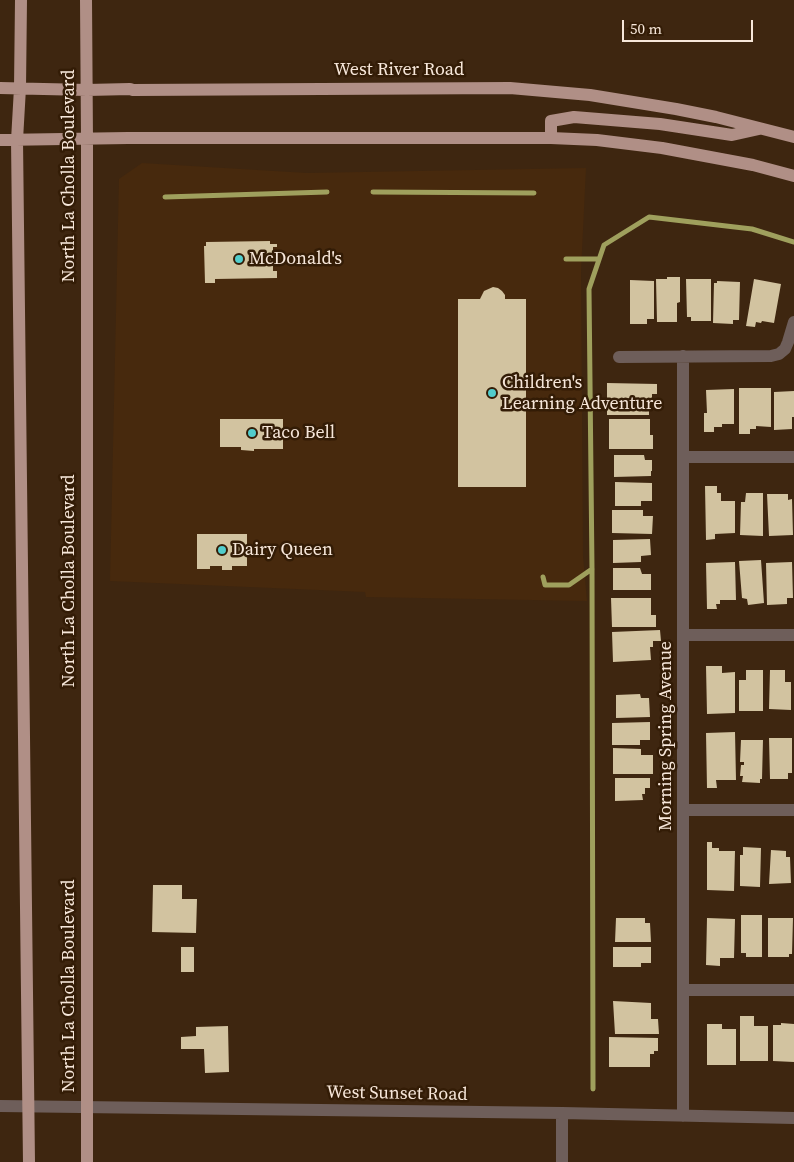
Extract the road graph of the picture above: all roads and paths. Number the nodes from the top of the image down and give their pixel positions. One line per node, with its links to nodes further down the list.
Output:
1 (21, 0): 4 (main road)
2 (86, 0): 5 (main road, North La Cholla Boulevard)
3 (0, 88): 4 (main road, West River Road)
4 (20, 88): 5 (main road, West River Road); 11 (main road)
5 (87, 90): 6 (main road, West River Road); 9 (main road, North La Cholla Boulevard)
6 (762, 129): 7 (main road, West River Road); 8 (main road)
7 (794, 137)
8 (551, 138): 9 (main road); 12 (main road)
9 (87, 139): 11 (main road); 26 (main road, North La Cholla Boulevard)
10 (0, 140): 11 (main road)
11 (17, 140): 25 (main road)
12 (794, 176)
13 (794, 322): 15 (street)
14 (619, 356): 15 (street)
15 (684, 356): 16 (street, Morning Spring Avenue)
16 (683, 457): 17 (street); 18 (street, Morning Spring Avenue)
17 (794, 457)
18 (683, 635): 19 (street); 20 (street, Morning Spring Avenue)
19 (794, 635)
20 (683, 810): 21 (street); 22 (street, Morning Spring Avenue)
21 (794, 810)
22 (683, 990): 23 (street); 28 (street, Morning Spring Avenue)
23 (794, 990)
24 (0, 1106): 25 (street, West Sunset Road)
25 (28, 1106): 26 (street, West Sunset Road); 30 (main road)
26 (86, 1107): 27 (street, West Sunset Road); 31 (main road, North La Cholla Boulevard)
27 (562, 1113): 28 (street, West Sunset Road); 32 (street)
28 (683, 1116): 29 (street, West Sunset Road)
29 (794, 1118)
30 (29, 1162)
31 (86, 1162)
32 (562, 1162)

